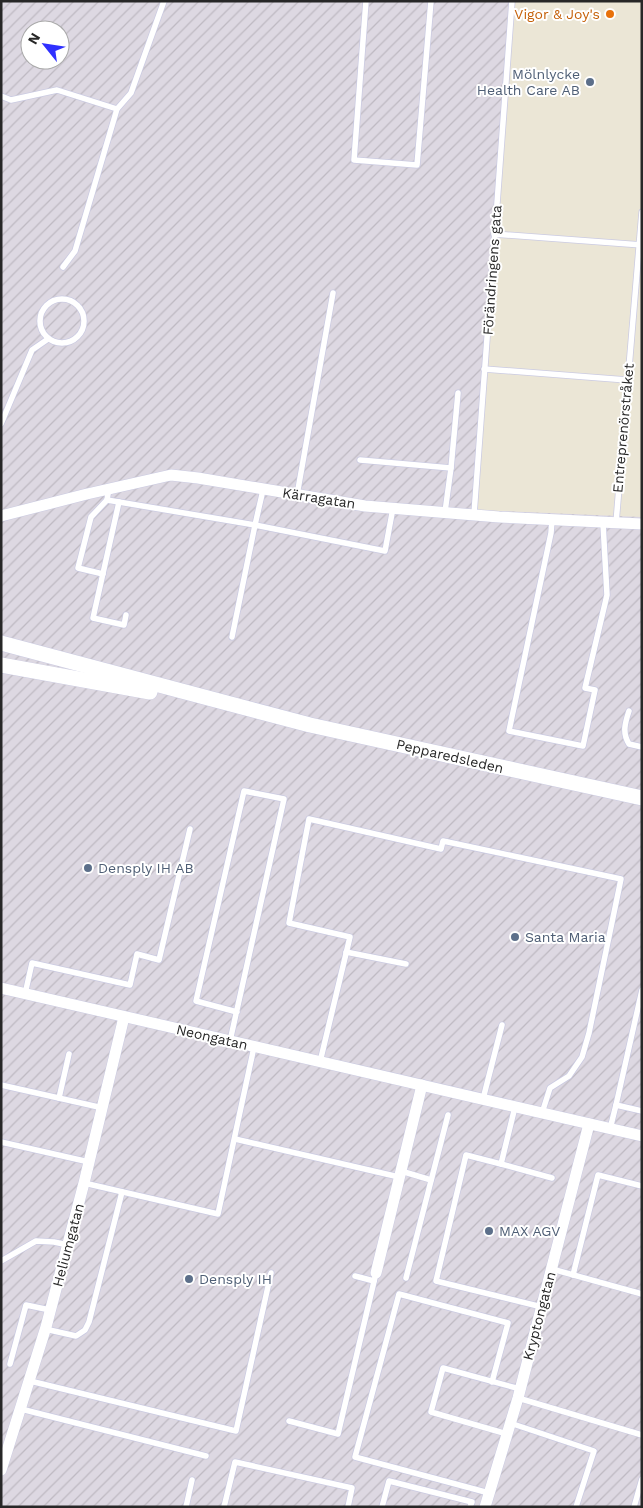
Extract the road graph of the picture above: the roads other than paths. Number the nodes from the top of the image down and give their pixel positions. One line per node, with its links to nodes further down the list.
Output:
1 (164, 1): 6 (lane)
2 (366, 1): 3 (lane)
3 (431, 1)
4 (512, 1): 8 (lane, Förändringens gata)
5 (1, 96): 6 (lane)
6 (117, 109): 10 (lane)
7 (642, 212): 9 (lane, Entreprenörstråket)
8 (494, 234): 9 (lane); 13 (lane, Förändringens gata)
9 (640, 245): 14 (lane, Entreprenörstråket)
10 (63, 267)
11 (333, 293): 21 (lane)
12 (48, 339): 12 (lane); 16 (lane)
13 (484, 369): 14 (lane); 26 (lane, Förändringens gata)
14 (626, 380): 30 (lane, Entreprenörstråket)
15 (458, 393): 18 (lane)
16 (1, 424)
17 (360, 460): 18 (lane)
18 (451, 468): 25 (lane)
19 (110, 488): 20 (street, Kärragatan); 22 (lane); 27 (street, Kärragatan)
20 (263, 490): 21 (street, Kärragatan); 32 (lane)
21 (297, 495): 24 (street, Kärragatan)
22 (107, 500): 23 (lane); 33 (lane)
23 (119, 502): 32 (lane); 33 (lane)
24 (393, 508): 25 (street, Kärragatan); 32 (lane)
25 (444, 512): 26 (street, Kärragatan)
26 (474, 514): 28 (street, Kärragatan)
27 (1, 516)
28 (552, 520): 29 (street, Kärragatan); 29 (lane)
29 (603, 523): 30 (street, Kärragatan)
30 (616, 524): 31 (street, Kärragatan)
31 (642, 524)
32 (255, 525): 35 (lane)
33 (103, 574): 34 (lane)
34 (126, 615)
35 (232, 638)
36 (1, 643): 39 (street, Pepparedsleden)
37 (1, 665): 39 (street, Pepparedsleden)
38 (629, 711): 40 (lane)
39 (259, 712): 41 (street, Pepparedsleden)
40 (642, 747)
41 (642, 798)
42 (190, 829): 47 (lane)
43 (346, 952): 44 (lane); 54 (lane); 63 (lane)
44 (406, 964)
45 (1, 988): 47 (street, Neongatan)
46 (642, 990): 59 (lane)
47 (26, 994): 49 (street, Neongatan)
48 (237, 1012): 48 (lane); 51 (lane)
49 (124, 1017): 51 (street, Neongatan); 61 (street, Heliumgatan)
50 (502, 1025): 58 (lane)
51 (230, 1041): 52 (street, Neongatan)
52 (254, 1047): 54 (street, Neongatan); 68 (lane)
53 (69, 1054): 57 (lane)
54 (320, 1062): 56 (street, Neongatan)
55 (1, 1085): 57 (lane)
56 (422, 1085): 58 (street, Neongatan); 72 (street)
57 (59, 1098): 61 (lane)
58 (483, 1099): 60 (street, Neongatan)
59 (616, 1105): 62 (lane); 66 (lane)
60 (515, 1107): 63 (street, Neongatan); 71 (lane)
61 (103, 1108): 70 (street, Heliumgatan)
62 (642, 1111)
63 (542, 1113): 65 (street, Neongatan)
64 (448, 1115): 74 (lane)
65 (589, 1124): 66 (street, Neongatan); 80 (street, Kryptongatan)
66 (610, 1129): 67 (street, Neongatan)
67 (642, 1136)
68 (234, 1139): 72 (lane); 77 (lane)
69 (1, 1142): 70 (lane)
70 (89, 1162): 75 (street, Heliumgatan)
71 (502, 1164): 73 (lane); 87 (lane)
72 (400, 1174): 74 (lane); 84 (street)
73 (552, 1178)
74 (431, 1180): 85 (lane)
75 (84, 1183): 77 (lane); 78 (street, Heliumgatan)
76 (642, 1186): 82 (lane)
77 (122, 1192): 89 (lane)
78 (68, 1245): 79 (lane); 88 (street, Heliumgatan)
79 (1, 1261)
80 (552, 1269): 82 (lane); 87 (street, Kryptongatan)
81 (270, 1273): 91 (lane)
82 (573, 1275): 86 (lane)
83 (355, 1276): 84 (lane)
84 (375, 1277): 95 (lane)
85 (406, 1278)
86 (642, 1294)
87 (542, 1307): 93 (street, Kryptongatan)
88 (50, 1310): 89 (street, Heliumgatan); 90 (lane)
89 (46, 1329): 91 (street, Heliumgatan)
90 (10, 1364)
91 (30, 1381): 94 (street, Heliumgatan)
92 (492, 1382): 93 (lane); 97 (lane); 103 (lane)
93 (519, 1394): 96 (street, Kryptongatan); 98 (lane)
94 (21, 1409): 99 (lane); 100 (street, Heliumgatan)
95 (289, 1421)
96 (510, 1423): 97 (street, Kryptongatan); 110 (lane)
97 (507, 1434): 103 (street, Kryptongatan)
98 (642, 1435)
99 (206, 1456)
100 (1, 1470)
101 (642, 1479): 111 (lane)
102 (192, 1480): 104 (lane)
103 (489, 1493): 109 (street, Kryptongatan)
104 (186, 1507)
105 (224, 1507): 106 (lane)
106 (348, 1507)
107 (382, 1507): 108 (lane)
108 (470, 1507)
109 (485, 1507)
110 (576, 1507)
111 (634, 1507)

